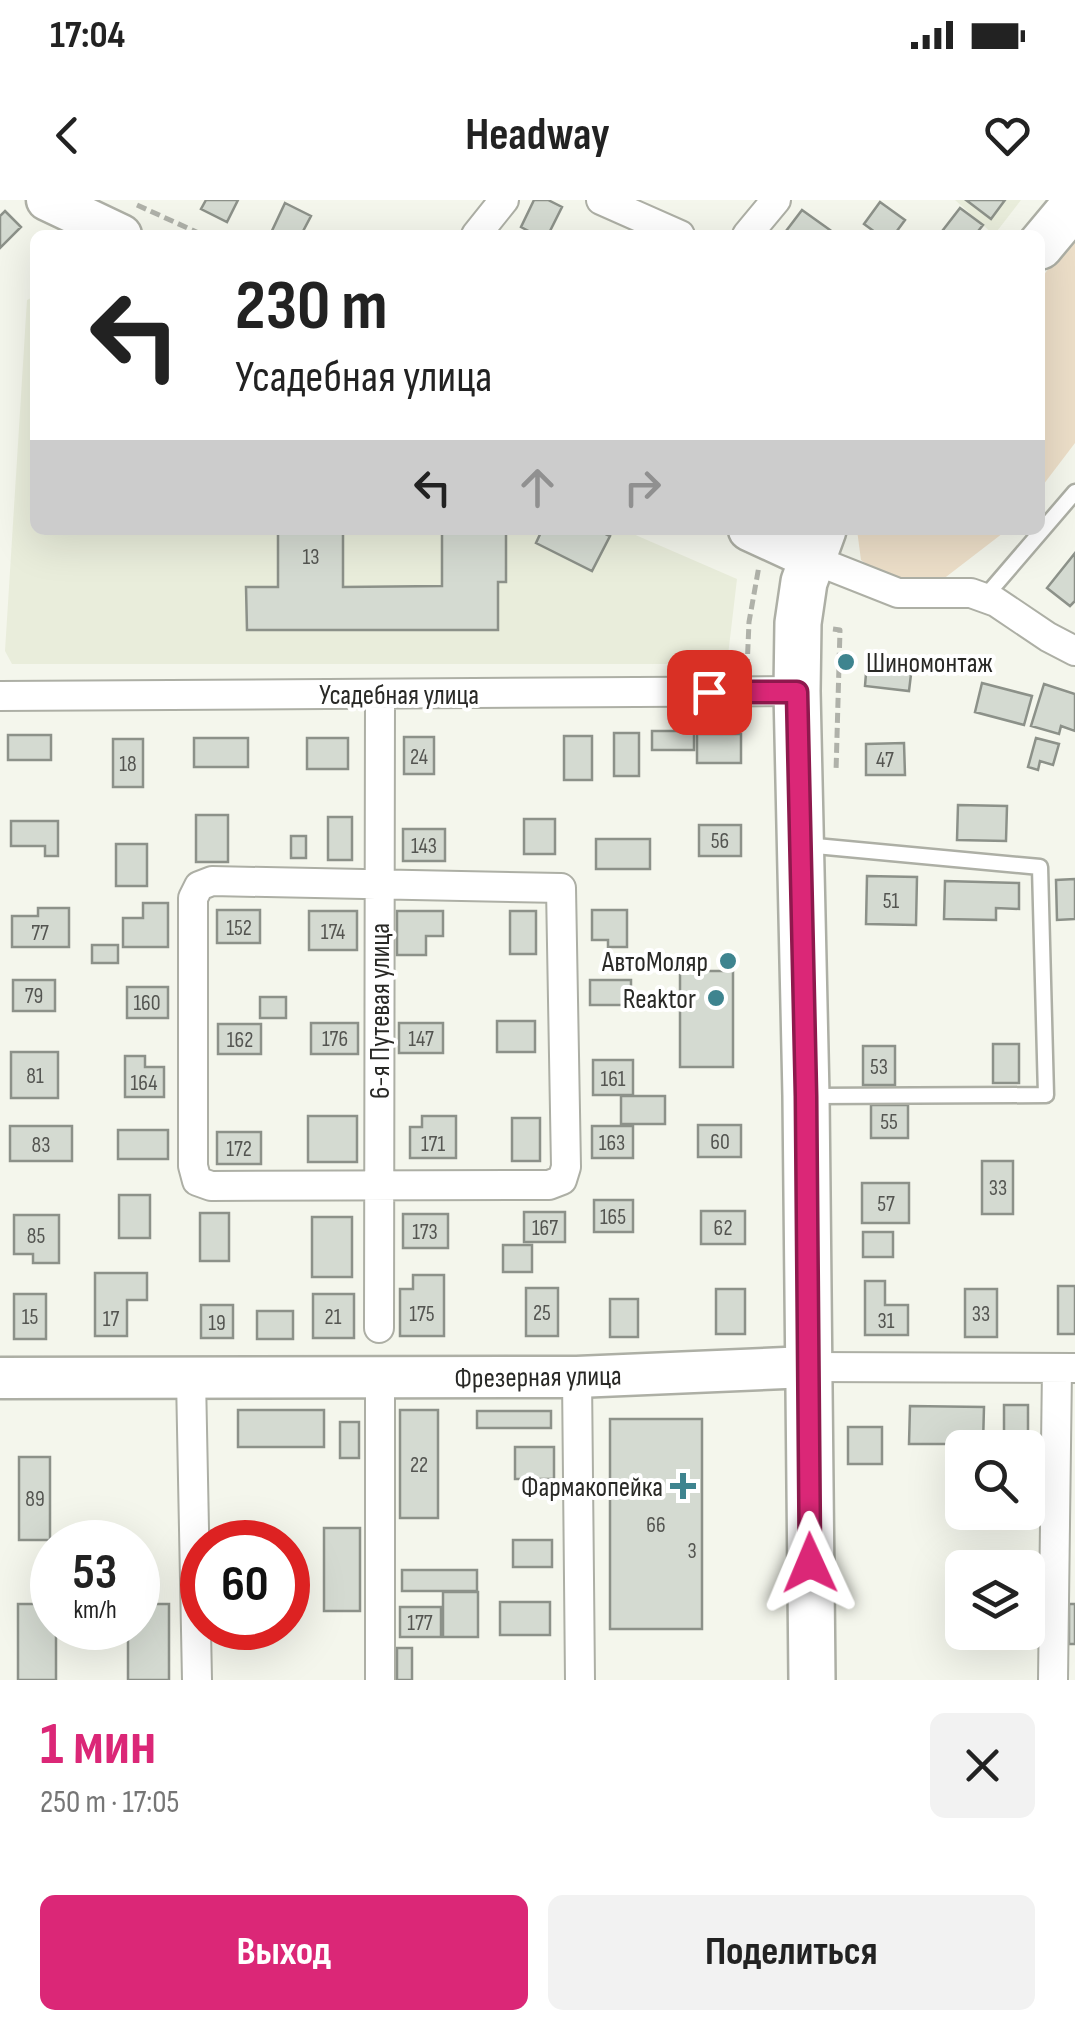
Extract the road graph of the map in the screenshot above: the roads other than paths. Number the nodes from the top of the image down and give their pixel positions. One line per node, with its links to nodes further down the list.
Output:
1 (47, 200): 6 (main road)
2 (504, 200): 7 (street)
3 (601, 200): 8 (street)
4 (776, 200): 9 (street)
5 (1075, 204): 10 (main road)
6 (110, 230)
7 (480, 230)
8 (669, 230)
9 (751, 230)
10 (1045, 240)
11 (1075, 492): 12 (lane)
12 (1045, 527)
13 (767, 535): 15 (main road)
14 (1038, 535): 16 (lane)
15 (818, 544): 16 (street); 18 (main road)
16 (984, 598): 17 (street)
17 (1075, 650)
18 (797, 692): 19 (street, Усадебная улица); 21 (main road)
19 (380, 695): 20 (street, Усадебная улица); 22 (street, 6-я Путевая улица)
20 (0, 696)
21 (800, 844): 23 (main road); 23 (lane)
22 (378, 884): 24 (street, 6-я Путевая улица); 24 (street); 24 (street)
23 (806, 1096): 26 (main road)
24 (380, 1186): 25 (street, 6-я Путевая улица)
25 (379, 1328)
26 (808, 1367): 27 (street, Фрезерная улица); 28 (main road, Фрезерная улица); 35 (main road)
27 (1066, 1368): 36 (street)
28 (577, 1377): 31 (main road, Фрезерная улица); 34 (street)
29 (0, 1378): 30 (main road, Фрезерная улица)
30 (191, 1378): 31 (main road, Фрезерная улица); 32 (street)
31 (380, 1378): 33 (street)
32 (197, 1680)
33 (380, 1680)
34 (580, 1680)
35 (812, 1680)
36 (1052, 1680)

